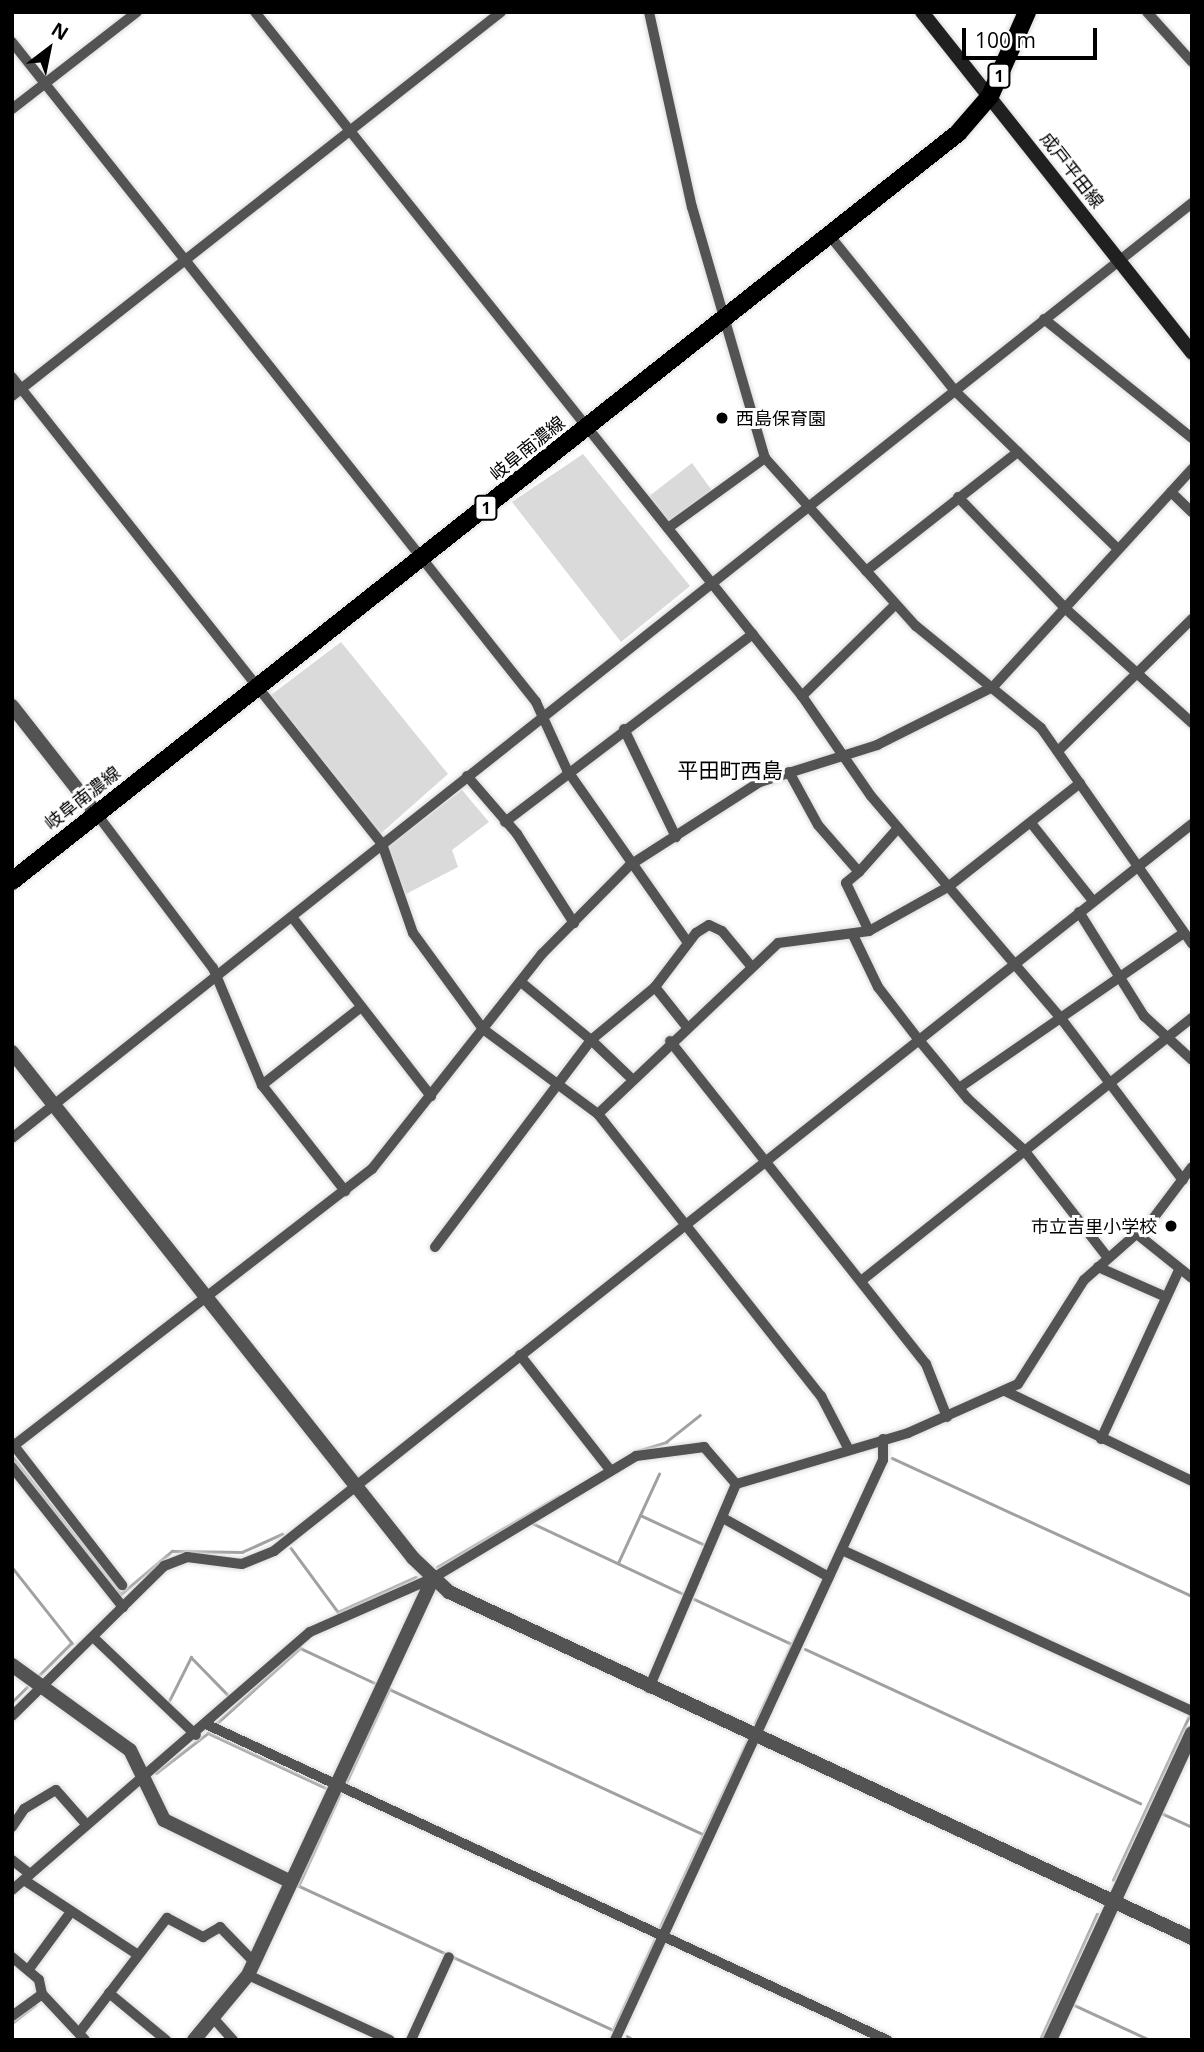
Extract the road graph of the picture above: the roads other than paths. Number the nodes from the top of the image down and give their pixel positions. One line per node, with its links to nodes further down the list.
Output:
1 (136, 12): 10 (street)
2 (255, 12): 13 (street)
3 (501, 12): 13 (street)
4 (649, 12): 19 (street)
5 (922, 12): 11 (main road, 成戸平田線)
6 (1027, 12): 11 (main road, 岐阜南濃線 / 1)
7 (1147, 12): 9 (street)
8 (12, 42): 10 (street)
9 (1192, 62)
10 (44, 83): 12 (street); 16 (street)
11 (990, 96): 15 (main road, 岐阜南濃線 / 1); 17 (main road, 成戸平田線)
12 (12, 109)
13 (349, 132): 16 (street); 24 (street)
14 (1192, 203): 17 (street)
15 (830, 236): 19 (main road, 岐阜南濃線 / 1); 22 (street)
16 (186, 261): 23 (street); 35 (street)
17 (1119, 261): 18 (street); 20 (main road, 成戸平田線)
18 (1045, 319): 22 (street); 25 (street)
19 (723, 321): 24 (main road, 岐阜南濃線 / 1); 27 (street)
20 (1192, 353)
21 (12, 377): 23 (street)
22 (955, 391): 26 (street); 31 (street)
23 (17, 393): 44 (street)
24 (586, 427): 33 (street); 35 (main road, 岐阜南濃線 / 1)
25 (1192, 438)
26 (1018, 452): 30 (street); 34 (street)
27 (765, 458): 31 (street); 33 (street)
28 (1192, 469): 29 (street)
29 (1171, 492): 32 (street); 34 (street)
30 (958, 497): 36 (street); 39 (street)
31 (807, 508): 36 (street); 37 (street)
32 (1192, 512)
33 (668, 528): 37 (street)
34 (1118, 549): 39 (street)
35 (421, 559): 44 (main road, 岐阜南濃線 / 1); 47 (street)
36 (866, 571): 38 (street)
37 (712, 583): 41 (street); 47 (street)
38 (895, 605): 43 (street); 45 (street)
39 (1067, 610): 42 (street); 43 (street)
40 (1192, 619): 42 (street)
41 (753, 634): 45 (street); 49 (street)
42 (1140, 674): 48 (street); 50 (street)
43 (993, 687): 50 (street); 51 (street)
44 (258, 688): 56 (main road, 岐阜南濃線 / 1); 62 (street)
45 (802, 696): 51 (street)
46 (12, 706): 56 (street)
47 (544, 716): 52 (street); 54 (street)
48 (1192, 723)
49 (624, 729): 52 (street); 61 (street)
50 (1058, 751): 55 (street)
51 (847, 756): 53 (street); 60 (street)
52 (567, 770): 57 (street); 63 (street)
53 (789, 772): 61 (street); 65 (street)
54 (467, 776): 57 (street); 62 (street)
55 (1080, 783): 58 (street); 64 (street)
56 (96, 813): 66 (main road, 岐阜南濃線 / 1); 79 (street)
57 (505, 822): 71 (street)
58 (1031, 823): 67 (street); 68 (street)
59 (1192, 824): 64 (street)
60 (898, 828): 65 (street); 67 (street)
61 (676, 837): 63 (street)
62 (382, 844): 70 (street); 87 (street)
63 (630, 865): 71 (street); 75 (street)
64 (1135, 867): 68 (street); 73 (street)
65 (859, 872): 72 (street)
66 (12, 881)
67 (948, 887): 72 (street); 77 (street)
68 (1093, 901): 69 (street)
69 (1079, 912): 77 (street); 80 (street)
70 (292, 917): 79 (street); 83 (street)
71 (574, 923): 81 (street)
72 (869, 931): 74 (street)
73 (1182, 934): 76 (street); 80 (street)
74 (853, 935): 78 (street); 89 (street)
75 (688, 943): 78 (street); 82 (street)
76 (1192, 944)
77 (1014, 963): 85 (street); 89 (street)
78 (751, 965): 86 (street)
79 (218, 976): 96 (street); 100 (street)
80 (1123, 977): 85 (street); 88 (street)
81 (521, 982): 87 (street); 90 (street)
82 (655, 987): 86 (street); 90 (street)
83 (360, 1007): 96 (street); 99 (street)
84 (1192, 1017): 88 (street)
85 (1063, 1021): 97 (street); 98 (street)
86 (686, 1026): 91 (street)
87 (483, 1029): 95 (street); 99 (street)
88 (1164, 1038): 93 (street); 97 (street)
89 (918, 1039): 98 (street); 104 (street)
90 (591, 1040): 94 (street); 95 (street)
91 (670, 1041): 94 (street); 104 (street)
92 (12, 1052): 100 (street)
93 (1192, 1060)
94 (632, 1079): 101 (street)
95 (553, 1084): 101 (street); 110 (street)
96 (262, 1085): 107 (street)
97 (1107, 1085): 103 (street); 106 (street)
98 (959, 1088): 103 (street)
99 (431, 1096): 107 (street)
100 (55, 1105): 102 (street); 117 (street)
101 (598, 1114): 108 (street)
102 (12, 1138)
103 (1024, 1150): 111 (street); 115 (street)
104 (766, 1161): 108 (street); 115 (street)
105 (1192, 1167): 106 (street)
106 (1183, 1180): 109 (street)
107 (345, 1191): 117 (street)
108 (685, 1225): 118 (street); 124 (street)
109 (1137, 1234): 111 (street); 113 (street)
110 (435, 1247)
111 (1108, 1258): 112 (street)
112 (1098, 1267): 116 (street); 119 (street)
113 (1178, 1272): 114 (street); 116 (street)
114 (1192, 1278)
115 (861, 1281): 120 (street)
116 (1166, 1297): 122 (street)
117 (209, 1299): 123 (street); 129 (street)
118 (520, 1355): 126 (street); 129 (street)
119 (1005, 1391): 120 (street); 122 (street)
120 (947, 1417): 121 (street)
121 (884, 1439): 124 (street); 131 (street)
122 (1101, 1439): 127 (street)
123 (13, 1445): 132 (street)
124 (848, 1448): 128 (street)
125 (12, 1467): 132 (street)
126 (611, 1471): 128 (street); 134 (street)
127 (1192, 1481)
128 (736, 1484): 130 (street)
129 (356, 1486): 134 (street); 136 (street)
130 (723, 1518): 133 (street); 139 (street)
131 (842, 1550): 133 (street); 141 (street)
132 (105, 1574): 135 (street); 136 (street)
133 (830, 1577): 146 (street)
134 (433, 1578): 139 (street); 143 (street); 148 (street)
135 (122, 1585)
136 (123, 1607): 137 (street)
137 (93, 1637): 140 (street); 145 (street)
138 (12, 1665): 140 (street)
139 (649, 1688): 146 (street)
140 (41, 1689): 142 (street); 147 (street)
141 (1190, 1710)
142 (12, 1716)
143 (208, 1725): 145 (street); 148 (street)
144 (1192, 1733): 155 (street)
145 (195, 1735): 147 (street)
146 (755, 1737): 155 (street); 157 (street)
147 (143, 1778): 149 (street); 153 (street)
148 (335, 1787): 153 (street); 157 (street)
149 (86, 1824): 150 (street); 152 (street)
150 (12, 1828)
151 (12, 1860): 152 (street)
152 (27, 1877): 154 (street); 159 (street)
153 (291, 1882): 163 (street)
154 (12, 1890)
155 (1113, 1901): 158 (street); 176 (street)
156 (68, 1916): 162 (street)
157 (662, 1937): 174 (street); 175 (street)
158 (1192, 1938)
159 (138, 1955): 163 (street); 164 (street)
160 (12, 1957): 162 (street)
161 (449, 1957): 173 (street)
162 (29, 1969): 165 (street)
163 (251, 1969): 167 (street); 172 (street)
164 (109, 1993): 168 (street); 169 (street)
165 (42, 1994): 166 (street); 168 (street)
166 (12, 2016)
167 (215, 2020): 170 (street); 171 (street)
168 (82, 2037)
169 (166, 2040)
170 (194, 2040)
171 (233, 2040)
172 (390, 2040)
173 (411, 2040)
174 (615, 2040)
175 (887, 2040)
176 (1050, 2040)

